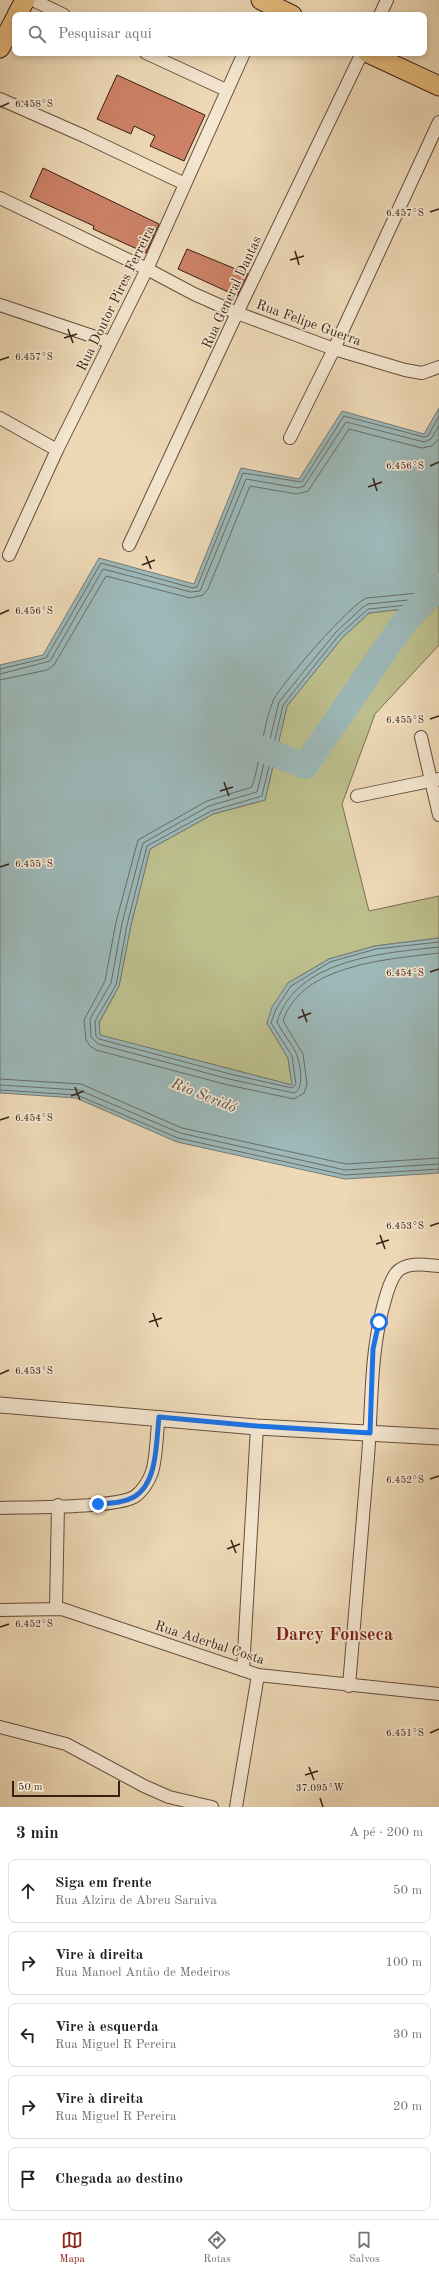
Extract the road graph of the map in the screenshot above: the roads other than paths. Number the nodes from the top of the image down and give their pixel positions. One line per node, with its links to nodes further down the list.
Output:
1 (24, 0): 5 (main road)
2 (32, 0): 6 (street)
3 (387, 0): 8 (street)
4 (266, 5): 7 (main road)
5 (18, 12)
6 (58, 12)
7 (284, 12)
8 (381, 12)
9 (12, 25): 10 (main road)
10 (0, 48)
11 (152, 56): 16 (street)
12 (243, 56): 16 (street, Rua Doutor Pires Ferreira)
13 (361, 56): 23 (street, Rua General Dantas)
14 (374, 56): 15 (main road)
15 (439, 86)
16 (226, 90): 19 (street, Rua Doutor Pires Ferreira)
17 (0, 99): 19 (street)
18 (439, 122): 25 (street)
19 (185, 184): 21 (street, Rua Doutor Pires Ferreira)
20 (0, 198): 21 (street, Rua Felipe Guerra)
21 (147, 269): 23 (street, Rua Felipe Guerra); 24 (street, Rua Doutor Pires Ferreira)
22 (0, 305): 24 (street)
23 (237, 313): 25 (street, Rua Felipe Guerra); 30 (street, Rua General Dantas)
24 (110, 342): 29 (street, Rua Doutor Pires Ferreira)
25 (334, 349): 26 (street, Rua Felipe Guerra); 28 (street)
26 (439, 367)
27 (0, 418): 29 (street)
28 (290, 438)
29 (57, 450): 31 (street, Rua Doutor Pires Ferreira)
30 (129, 545)
31 (9, 555)
32 (421, 737): 33 (street)
33 (435, 780): 34 (street); 35 (street)
34 (357, 796)
35 (439, 814)
36 (439, 1266): 40 (street)
37 (0, 1405): 38 (street)
38 (159, 1417): 39 (street); 42 (street)
39 (257, 1426): 40 (street); 46 (street)
40 (370, 1433): 41 (street); 48 (street)
41 (439, 1437)
42 (58, 1505): 43 (street); 44 (street)
43 (0, 1508)
44 (56, 1608): 45 (street, Rua Aderbal Costa); 46 (street, Rua Aderbal Costa)
45 (0, 1610)
46 (243, 1670): 47 (street, Rua Aderbal Costa)
47 (258, 1675): 48 (street, Rua Aderbal Costa); 53 (street)
48 (349, 1686): 49 (street, Rua Aderbal Costa)
49 (439, 1694)
50 (0, 1727): 51 (street)
51 (167, 1802): 52 (street)
52 (212, 1807)
53 (236, 1807)

